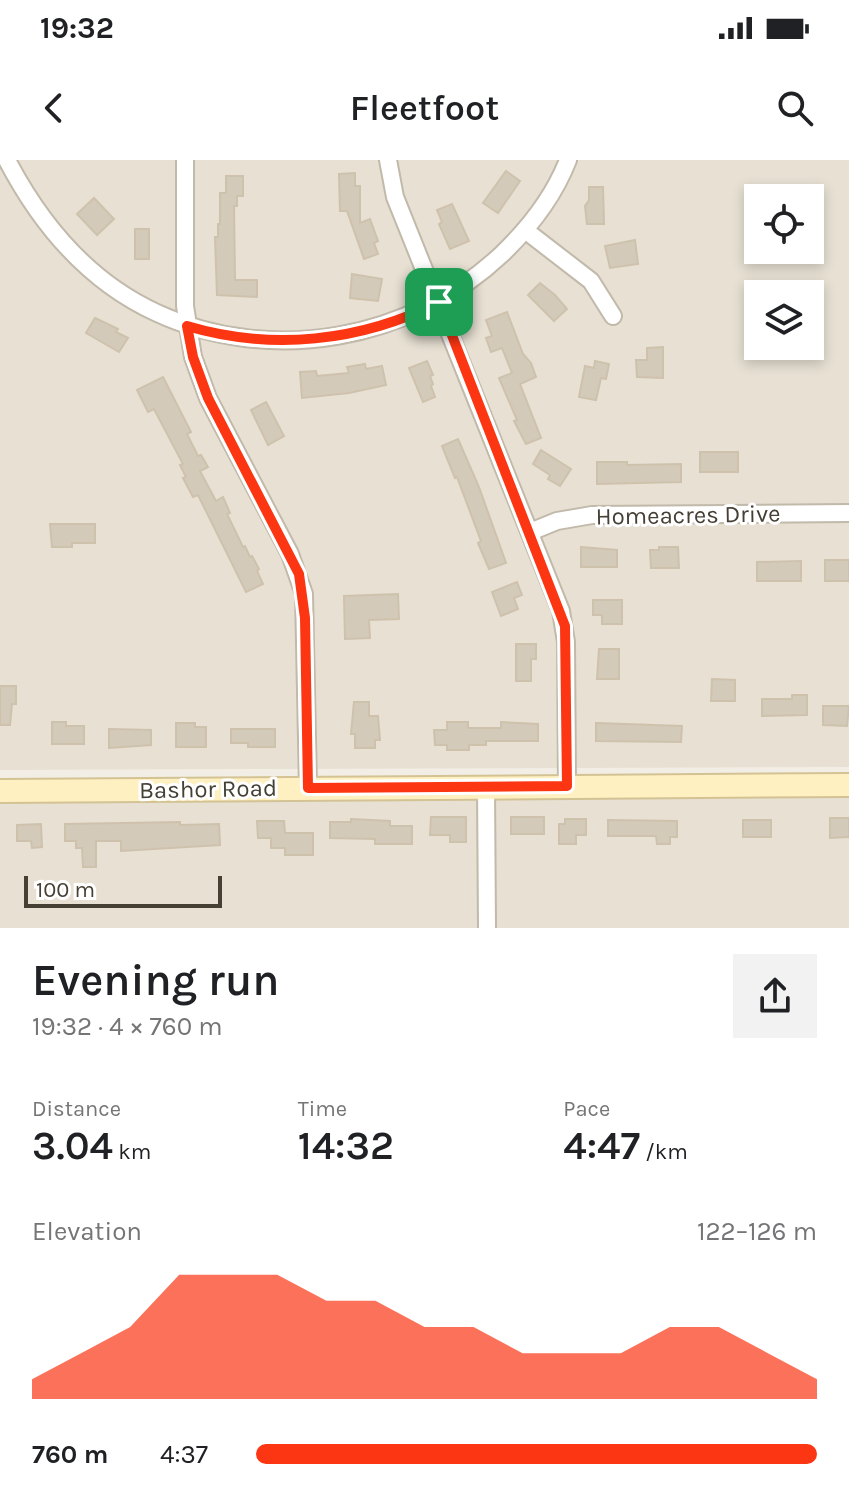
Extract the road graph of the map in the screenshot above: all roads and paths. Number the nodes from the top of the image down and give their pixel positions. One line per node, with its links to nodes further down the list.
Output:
1 (7, 160): 8 (street)
2 (185, 160): 8 (street)
3 (388, 160): 6 (street)
4 (568, 160): 5 (street)
5 (525, 230): 6 (street); 7 (street)
6 (439, 302): 8 (street); 10 (street)
7 (613, 316)
8 (187, 326): 14 (street)
9 (849, 513): 10 (street, Homeacres Drive)
10 (530, 532): 12 (street)
11 (849, 785): 12 (street, Bashor Road)
12 (567, 786): 13 (street, Bashor Road)
13 (486, 787): 14 (street, Bashor Road); 16 (street)
14 (308, 788): 15 (street, Bashor Road)
15 (0, 791)
16 (487, 928)

